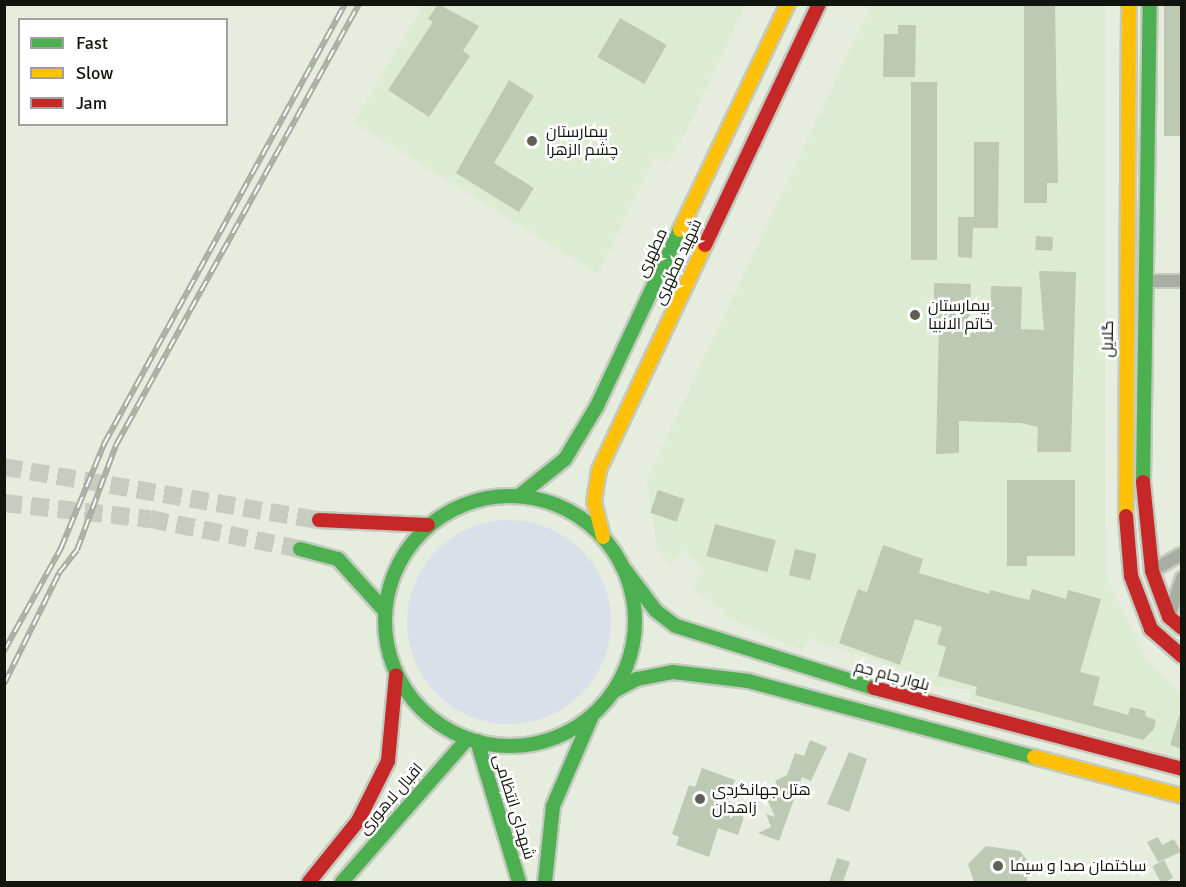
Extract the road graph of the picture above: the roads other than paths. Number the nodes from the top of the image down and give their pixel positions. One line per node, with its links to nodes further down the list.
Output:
1 (788, 4): 7 (main road, مطهری)
2 (819, 4): 10 (main road, شهید مطهری)
3 (1129, 4): 19 (main road, گلایل)
4 (1150, 4): 5 (main road)
5 (1146, 281): 6 (street); 14 (main road)
6 (1182, 281)
7 (519, 496): 9 (main road); 10 (main road)
8 (319, 520): 9 (main road)
9 (428, 525): 16 (main road)
10 (604, 539): 13 (main road, بلوار جام جم)
11 (300, 549): 16 (main road)
12 (1182, 554): 14 (street)
13 (622, 566): 21 (main road); 24 (main road, بلوار جام جم)
14 (1152, 571): 17 (main road)
15 (1182, 578): 17 (street)
16 (385, 610): 20 (main road)
17 (1169, 617): 18 (main road)
18 (1182, 628)
19 (1182, 656)
20 (396, 675): 23 (main road); 26 (main road)
21 (614, 691): 22 (main road); 25 (main road)
22 (592, 716): 23 (main road); 29 (main road, شهدای انتظامی)
23 (472, 740): 27 (main road, اقبال لاهوری); 28 (main road, شهدای انتظامی)
24 (1182, 769)
25 (1182, 796)
26 (309, 882)
27 (342, 882)
28 (519, 882)
29 (545, 882)

